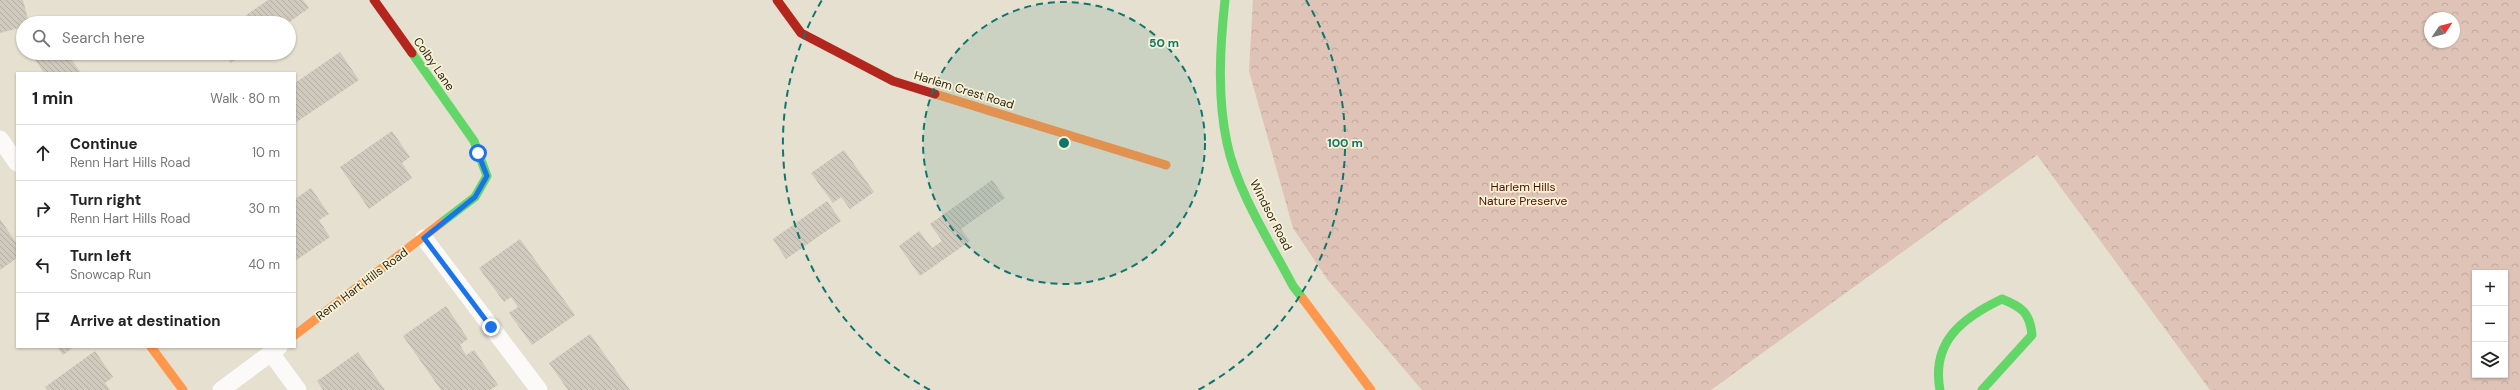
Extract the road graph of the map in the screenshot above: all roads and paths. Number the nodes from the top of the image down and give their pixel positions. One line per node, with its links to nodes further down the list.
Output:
1 (374, 0): 5 (street, Colby Lane)
2 (777, 0): 7 (street, Harlem Crest Road)
3 (1225, 0): 16 (street, Windsor Road)
4 (0, 139): 6 (street)
5 (474, 141): 8 (street, Renn Hart Hills Road)
6 (16, 162)
7 (1166, 166)
8 (424, 238): 9 (street, Renn Hart Hills Road); 15 (street)
9 (296, 334)
10 (152, 348): 12 (street)
11 (275, 350): 13 (street); 14 (street)
12 (183, 390)
13 (221, 390)
14 (298, 390)
15 (539, 390)
16 (1372, 390)
17 (1940, 390): 18 (street)
18 (1982, 390)

